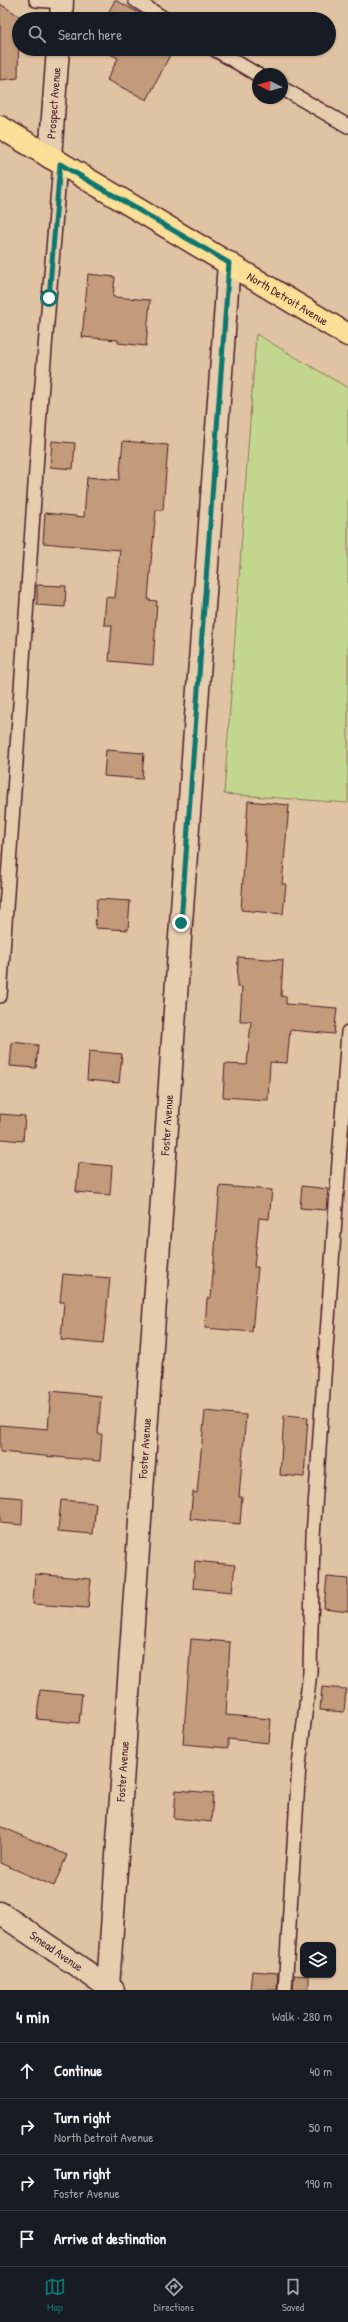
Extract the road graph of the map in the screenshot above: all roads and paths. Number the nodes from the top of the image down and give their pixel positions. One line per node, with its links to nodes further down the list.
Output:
1 (36, 0): 3 (lane)
2 (135, 0): 4 (lane)
3 (62, 7)
4 (155, 12)
5 (58, 56): 11 (street, Prospect Avenue)
6 (226, 56): 7 (lane)
7 (252, 71)
8 (288, 91): 9 (lane)
9 (348, 126)
10 (0, 128): 11 (main road, North Detroit Avenue)
11 (55, 161): 12 (main road, North Detroit Avenue); 14 (lane)
12 (229, 263): 13 (main road, North Detroit Avenue); 17 (street, Foster Avenue)
13 (348, 334)
14 (0, 996)
15 (348, 1032): 18 (lane)
16 (0, 1913): 17 (street, Smead Avenue)
17 (110, 1988)
18 (285, 1990)

